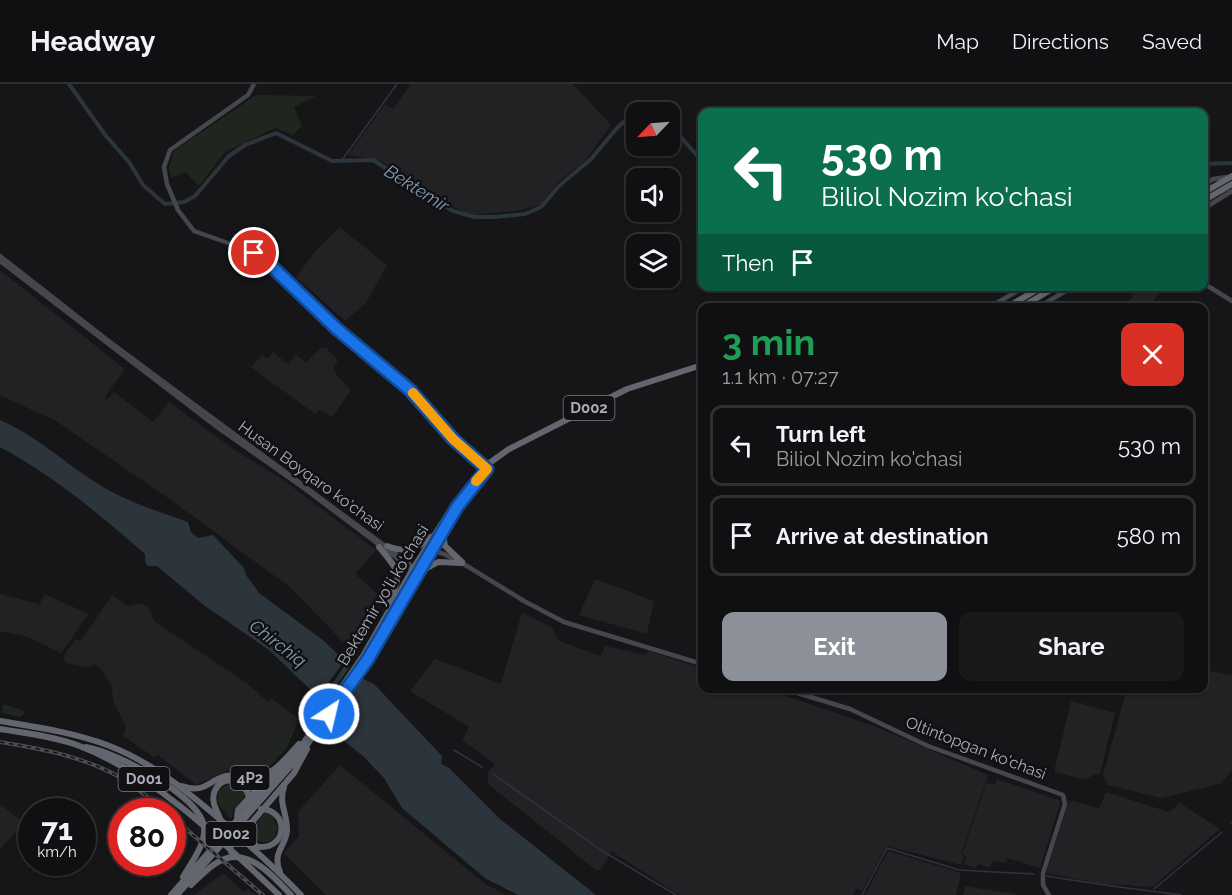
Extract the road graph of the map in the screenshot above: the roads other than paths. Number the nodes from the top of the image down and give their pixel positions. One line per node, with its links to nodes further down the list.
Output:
1 (254, 85): 20 (street)
2 (1231, 179): 3 (street); 4 (highway); 6 (highway)
3 (1208, 182)
4 (1208, 190)
5 (1232, 191): 7 (street)
6 (1208, 197)
7 (1208, 206)
8 (0, 258): 23 (street, Husan Boyqaro ko'chasi)
9 (1208, 286): 14 (street)
10 (1017, 291): 15 (street)
11 (1035, 291): 16 (highway)
12 (1049, 291): 17 (highway)
13 (1066, 291): 18 (street)
14 (1232, 301)
15 (997, 303)
16 (1014, 303)
17 (1028, 303)
18 (1046, 303)
19 (698, 368): 20 (highway, Bektemir yo'li ko'chasi / D002)
20 (486, 468): 21 (highway, Bektemir yo'li ko'chasi / D002); 22 (highway, Bektemir yo'li ko'chasi / D002)
21 (445, 528): 24 (highway, Bektemir yo'li ko'chasi / D002); 25 (highway)
22 (436, 533): 23 (highway); 24 (highway, Bektemir yo'li ko'chasi / D002)
23 (383, 547): 26 (street, Husan Boyqaro ko'chasi); 28 (highway)
24 (429, 550): 25 (street); 26 (highway, Bektemir yo'li ko'chasi / D002); 27 (highway, Bektemir yo'li ko'chasi / D002)
25 (462, 562): 27 (highway); 30 (street)
26 (413, 569): 27 (street, Husan Boyqaro ko'chasi); 28 (highway, Bektemir yo'li ko'chasi / D002)
27 (420, 573): 29 (highway, Bektemir yo'li ko'chasi / D002)
28 (384, 621): 29 (highway, Bektemir yo'li ko'chasi / D002)
29 (365, 657): 34 (highway, Bektemir yo'li ko'chasi / D002)
30 (698, 663)
31 (797, 693): 50 (street, Oltintopgan ko'chasi)
32 (0, 721): 38 (highway, D001)
33 (0, 729): 35 (highway, D001)
34 (314, 731): 36 (highway, 4P2); 37 (highway, 4P2); 39 (highway, D002)
35 (76, 745): 41 (highway, D001); 45 (highway)
36 (273, 771): 37 (highway); 38 (highway, 4P2)
37 (287, 781): 44 (highway, 4P2)
38 (173, 782): 40 (highway, D001)
39 (247, 813): 40 (highway); 42 (highway); 45 (highway, D002); 46 (highway, D002)
40 (220, 820): 41 (highway); 42 (highway, D001)
41 (210, 832): 43 (highway, D001)
42 (243, 840): 43 (highway); 44 (highway, D001)
43 (231, 852): 47 (highway, D001)
44 (286, 880): 49 (highway, D001)
45 (171, 895)
46 (178, 895): 48 (highway)
47 (279, 895)
48 (291, 895)
49 (301, 895)
50 (1049, 895)

